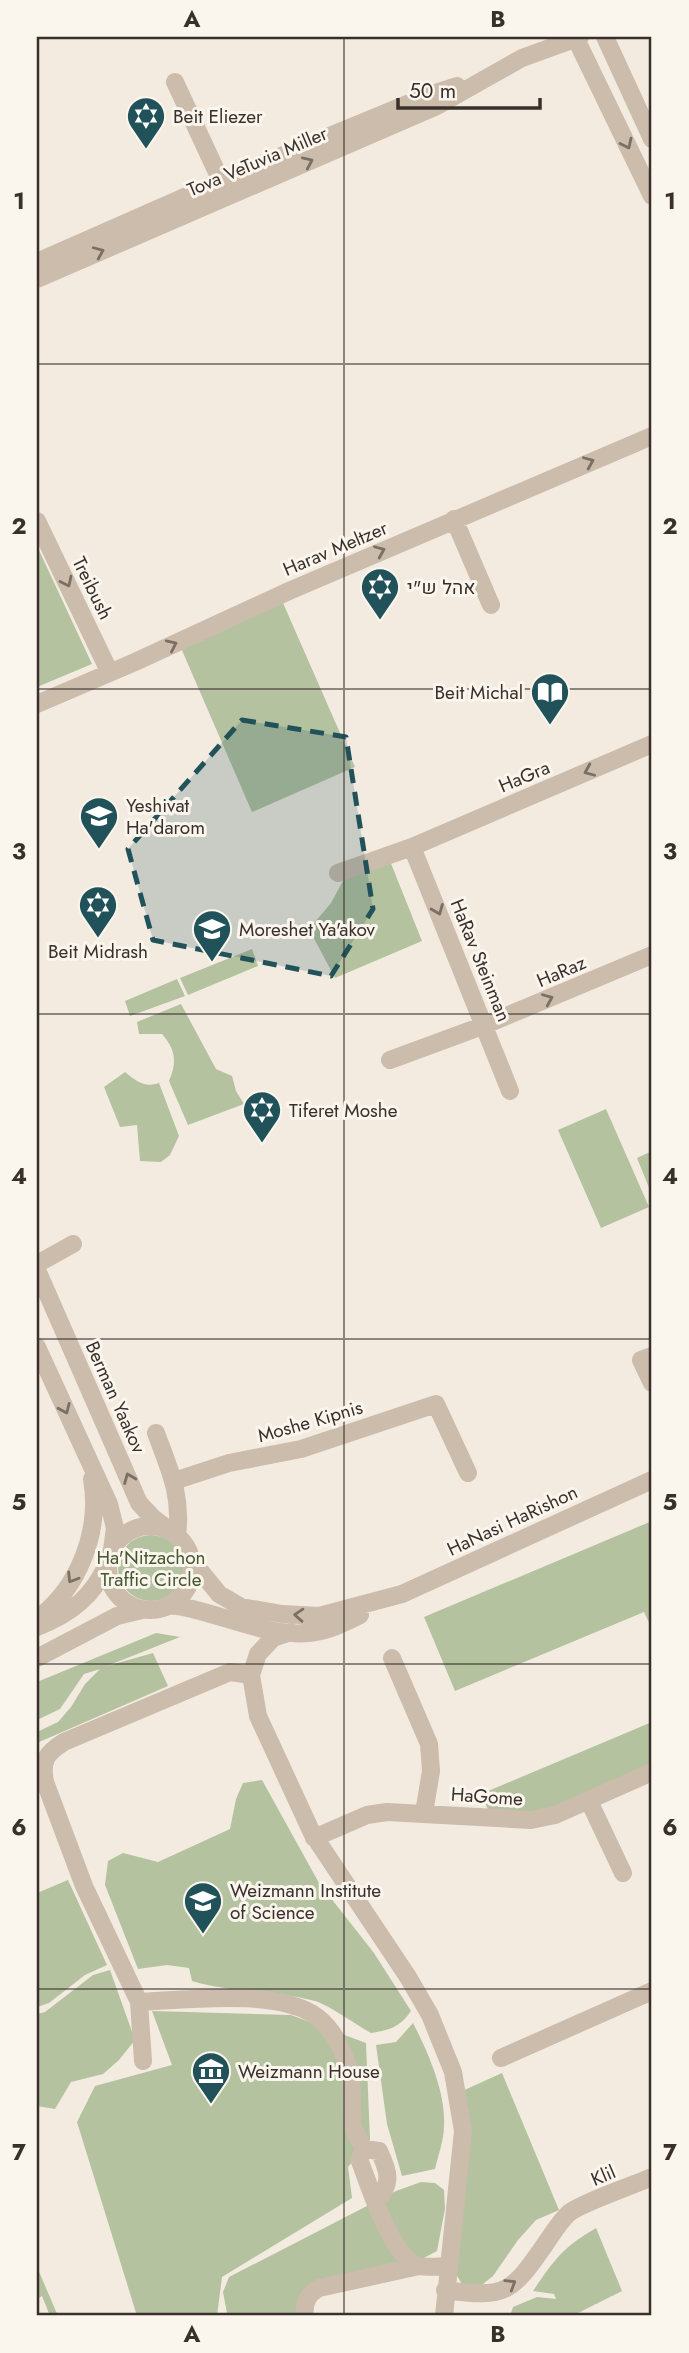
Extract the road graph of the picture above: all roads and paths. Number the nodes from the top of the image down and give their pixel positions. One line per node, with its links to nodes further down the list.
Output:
1 (543, 37): 4 (street, Tova VeTuvia Miller)
2 (577, 37): 4 (street, Tova VeTuvia Miller); 9 (street, one-way to 9)
3 (605, 37): 7 (street)
4 (522, 58): 5 (street, Tova VeTuvia Miller)
5 (491, 75): 8 (street, Tova VeTuvia Miller); 11 (street, Tova VeTuvia Miller, one-way to 5)
6 (175, 82): 8 (street)
7 (652, 139)
8 (221, 181): 10 (street, Tova VeTuvia Miller)
9 (652, 196)
10 (37, 262)
11 (37, 279)
12 (652, 436): 13 (street, Harav Meltzer, one-way to 12)
13 (454, 519): 15 (street); 16 (street, Harav Meltzer, one-way to 13)
14 (37, 521): 16 (street, Treibush, one-way to 16)
15 (491, 605)
16 (110, 673): 17 (street, Harav Meltzer)
17 (37, 704)
18 (652, 744): 19 (street, HaGra, one-way to 19)
19 (412, 847): 20 (street, HaGra); 22 (street, HaRav Steinman, one-way to 22)
20 (338, 873)
21 (652, 955): 22 (street, HaRaz, one-way to 21)
22 (485, 1025): 23 (street, HaRaz); 24 (street, HaRav Steinman)
23 (390, 1060)
24 (510, 1091)
25 (73, 1244): 26 (street)
26 (37, 1264)
27 (37, 1270): 36 (street, Berman Yaakov, one-way to 27)
28 (37, 1347): 32 (street, one-way to 32)
29 (652, 1356): 30 (street)
30 (652, 1383)
31 (156, 1433): 35 (street)
32 (90, 1466): 37 (street); 43 (street, one-way to 43)
33 (468, 1473): 35 (street, Moshe Kipnis)
34 (652, 1480): 39 (street, HaNasi HaRishon)
35 (174, 1481): 36 (street)
36 (173, 1533): 37 (street); 38 (street)
37 (111, 1554): 41 (street); 44 (street)
38 (192, 1561): 39 (street, HaNasi HaRishon, one-way to 38); 40 (street)
39 (390, 1598): 45 (street, HaNasi HaRishon)
40 (171, 1605): 41 (street); 42 (street, HaNasi HaRishon)
41 (142, 1610): 46 (street)
42 (219, 1615): 45 (street, HaNasi HaRishon); 48 (street)
43 (37, 1619)
44 (37, 1627)
45 (291, 1633): 48 (street)
46 (37, 1658)
47 (392, 1658): 51 (street)
48 (252, 1672): 52 (street); 55 (street)
49 (652, 1772): 50 (street, HaGome)
50 (589, 1801): 51 (street, HaGome); 53 (street)
51 (424, 1813): 52 (street, HaGome)
52 (314, 1838): 60 (street)
53 (623, 1873)
54 (652, 1991): 56 (street)
55 (139, 2002): 57 (street); 59 (street)
56 (501, 2058)
57 (143, 2061)
58 (652, 2177): 61 (street, Klil, one-way to 58)
59 (419, 2266): 60 (street); 62 (street)
60 (448, 2266): 61 (street)
61 (445, 2290): 63 (street)
62 (304, 2316)
63 (444, 2316)

